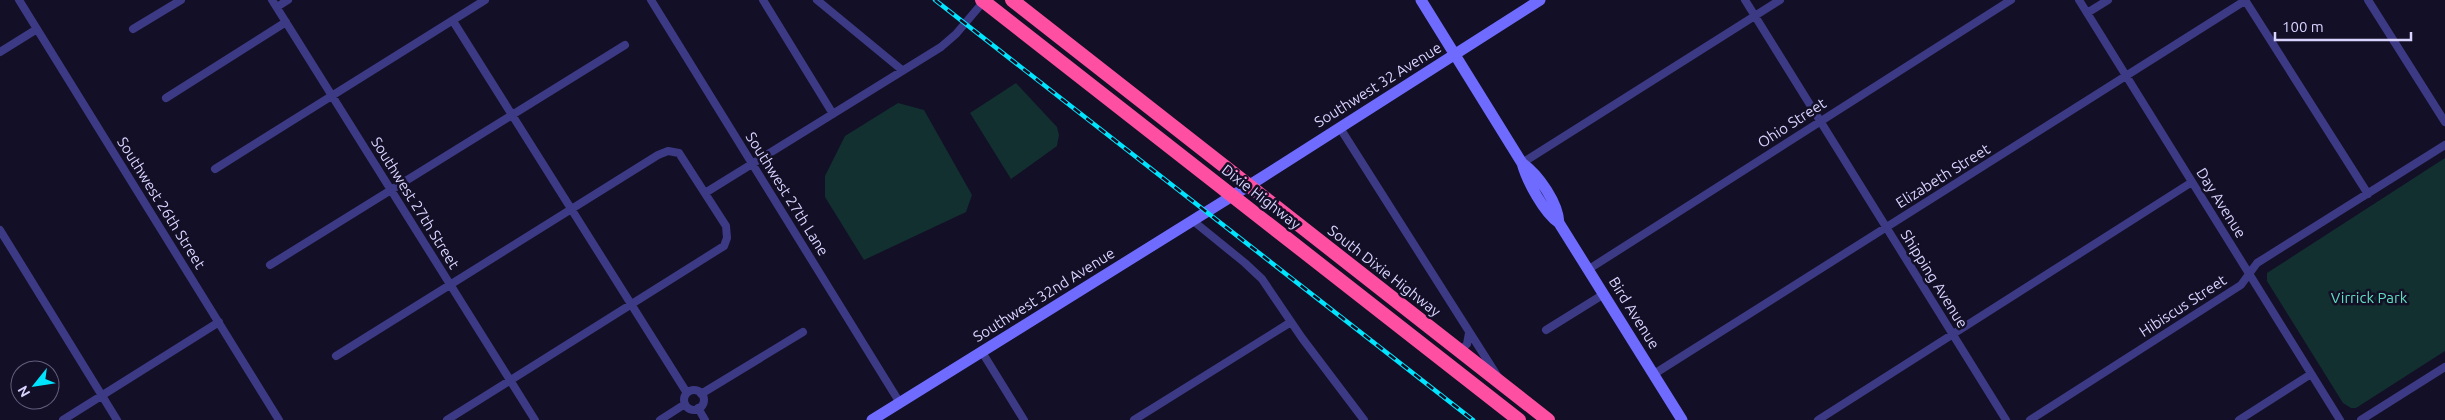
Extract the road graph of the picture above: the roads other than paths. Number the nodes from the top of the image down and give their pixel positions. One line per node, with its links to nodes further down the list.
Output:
1 (19, 0): 24 (street, Southwest 26th Street)
2 (181, 0): 25 (street)
3 (288, 0): 19 (street)
4 (485, 0): 22 (street)
5 (650, 0): 40 (street, Southwest 27th Lane)
6 (763, 0): 34 (street)
7 (817, 0): 29 (street)
8 (1012, 0): 43 (highway, South Dixie Highway)
9 (1421, 0): 28 (street, Bird Avenue)
10 (1540, 0): 28 (street, Southwest 32 Avenue)
11 (1745, 0): 21 (street, Shipping Avenue)
12 (1780, 0): 21 (street)
13 (2011, 0): 35 (street, Ohio Street)
14 (2079, 0): 20 (street, Day Avenue)
15 (2108, 0): 20 (street)
16 (2246, 0): 30 (street, Elizabeth Street); 46 (street)
17 (2368, 0): 36 (street)
18 (983, 1): 29 (street); 47 (highway, Dixie Highway)
19 (275, 4): 23 (street, Southwest 27th Street)
20 (2087, 13): 30 (street, Day Avenue)
21 (1754, 16): 35 (street, Shipping Avenue); 39 (street)
22 (453, 21): 31 (street); 33 (street)
23 (286, 22): 31 (street, Southwest 27th Street); 32 (street)
24 (36, 29): 27 (street); 58 (street, Southwest 26th Street)
25 (133, 29)
26 (625, 45): 33 (street)
27 (0, 52)
28 (1454, 54): 37 (street, Southwest 32 Avenue); 39 (street, Bird Avenue)
29 (902, 70): 34 (street)
30 (2127, 75): 42 (street, Day Avenue); 50 (street, Elizabeth Street)
31 (332, 96): 41 (street); 44 (street, Southwest 27th Street)
32 (166, 98)
33 (513, 114): 44 (street); 48 (street)
34 (833, 114): 40 (street)
35 (1820, 122): 50 (street, Shipping Avenue); 53 (street, Ohio Street)
36 (2445, 122)
37 (1340, 128): 43 (street, Southwest 32 Avenue); 62 (street)
38 (2445, 145): 46 (street, Hibiscus Street)
39 (1522, 163): 53 (street, Bird Avenue)
40 (752, 164): 45 (street); 75 (street, Southwest 27th Lane)
41 (215, 169)
42 (2192, 182): 54 (street, Day Avenue); 63 (street)
43 (1248, 186): 47 (street, Southwest 32 Avenue); 64 (highway, South Dixie Highway)
44 (391, 190): 52 (street); 55 (street, Southwest 27th Street)
45 (705, 193): 48 (street); 57 (street)
46 (2368, 194): 54 (street, Hibiscus Street)
47 (1232, 195): 49 (street, Southwest 32nd Avenue); 89 (highway, Dixie Highway)
48 (572, 209): 55 (street); 57 (street)
49 (1192, 220): 59 (street); 65 (street, Southwest 32nd Avenue)
50 (1886, 228): 63 (street, Shipping Avenue); 68 (street, Elizabeth Street)
51 (0, 230): 74 (street)
52 (270, 264)
53 (1589, 269): 56 (street, Bird Avenue)
54 (2249, 275): 69 (street, Day Avenue); 94 (street, Hibiscus Street)
55 (451, 285): 66 (street); 70 (street, Southwest 27th Street)
56 (1604, 294): 60 (street); 68 (street, Bird Avenue)
57 (632, 304): 70 (street); 72 (street)
58 (219, 322): 74 (street); 80 (street, Southwest 26th Street)
59 (1291, 322): 87 (street); 88 (street)
60 (1546, 330)
61 (803, 332): 73 (street)
62 (1470, 333): 64 (street); 71 (street)
63 (1952, 334): 92 (street); 93 (street, Shipping Avenue)
64 (1460, 350): 71 (highway, South Dixie Highway)
65 (982, 352): 75 (street, Southwest 32nd Avenue); 86 (street)
66 (336, 356)
67 (2445, 366): 97 (street)
68 (1654, 374): 91 (street, Bird Avenue)
69 (2311, 374): 95 (street); 96 (street, Day Avenue)
70 (510, 381): 81 (street); 82 (street, Southwest 27th Street)
71 (1503, 384): 90 (highway, South Dixie Highway)
72 (687, 393): 73 (street); 76 (street)
73 (701, 394): 77 (street)
74 (102, 395): 78 (street); 79 (street)
75 (900, 403): 85 (street, Southwest 32nd Avenue)
76 (685, 404): 77 (street); 83 (street)
77 (698, 408): 84 (street)
78 (62, 420)
79 (117, 420)
80 (279, 420)
81 (447, 420)
82 (535, 420)
83 (660, 420)
84 (705, 420)
85 (872, 420)
86 (1024, 420)
87 (1134, 420)
88 (1364, 420)
89 (1519, 420)
90 (1548, 420)
91 (1682, 420)
92 (1818, 420)
93 (2006, 420)
94 (2030, 420)
95 (2239, 420)
96 (2340, 420)
97 (2361, 420)

